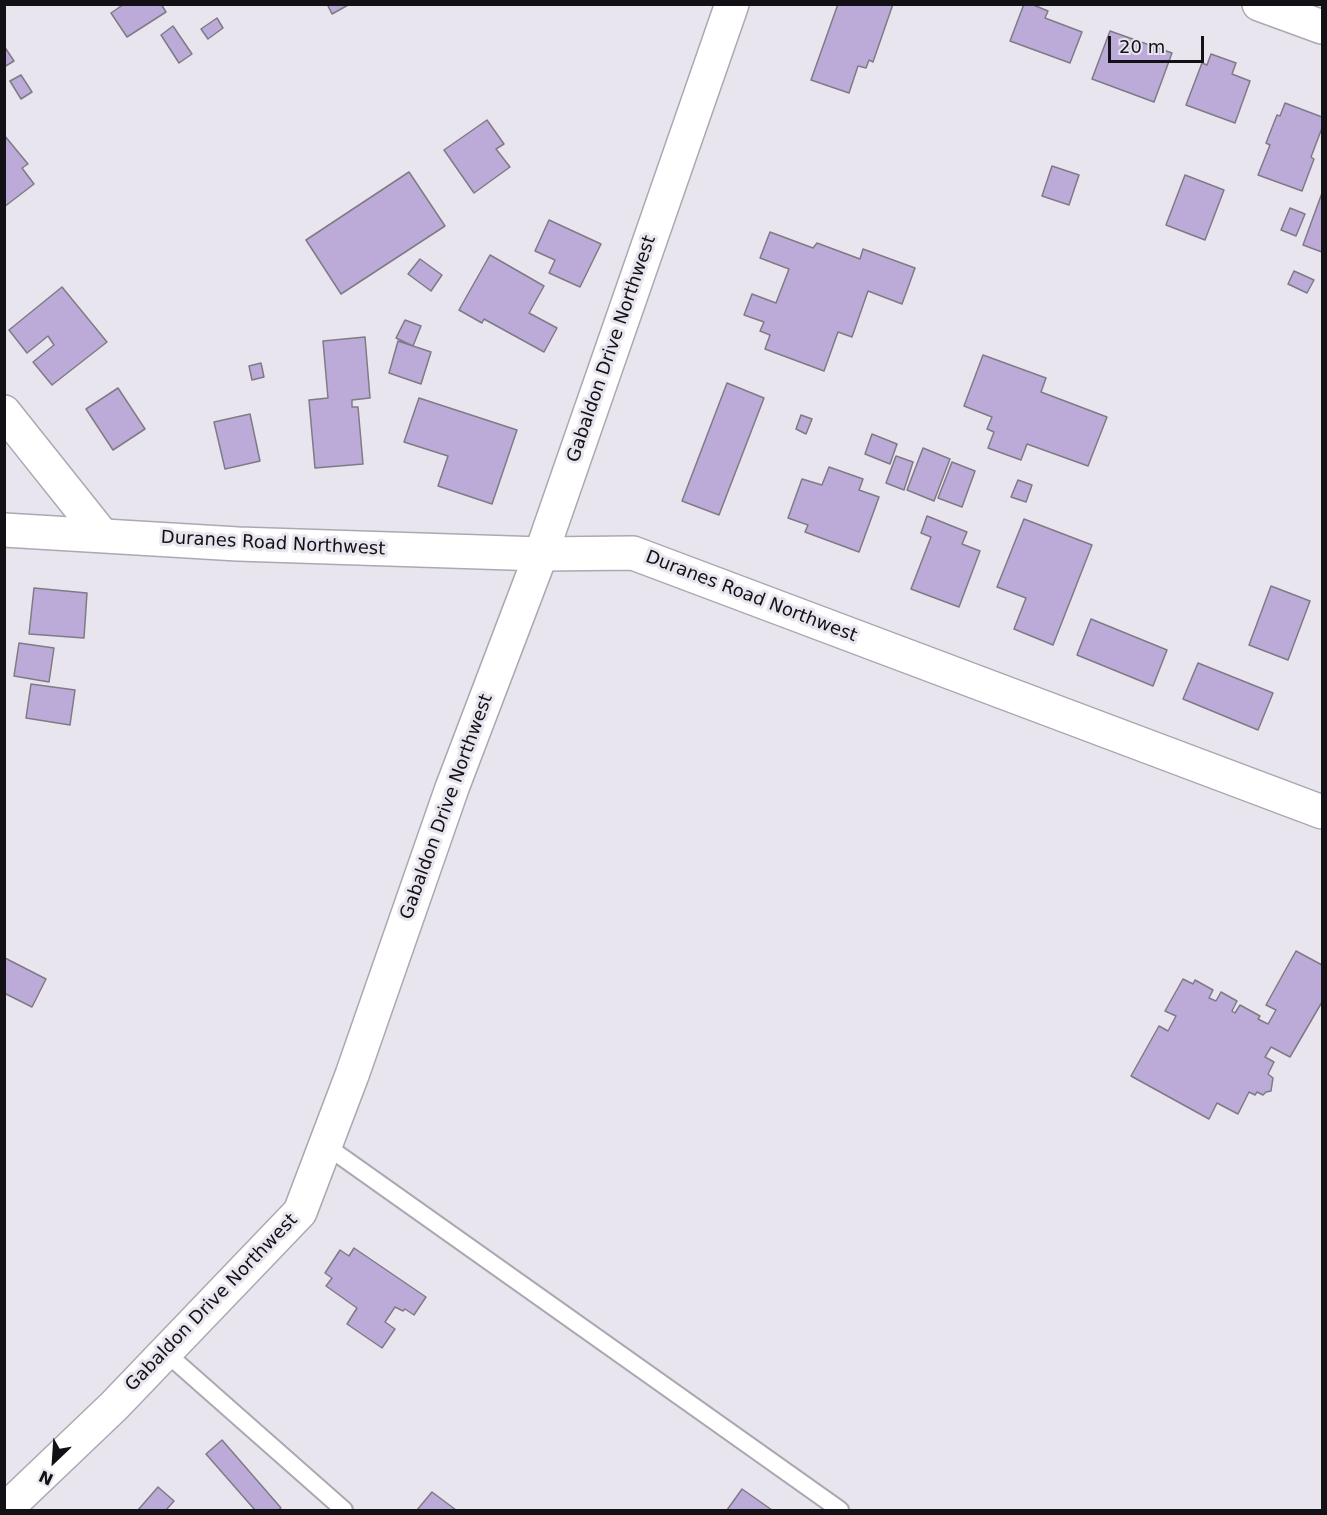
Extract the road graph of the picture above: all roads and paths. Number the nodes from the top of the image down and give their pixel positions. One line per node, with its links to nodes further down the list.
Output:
1 (732, 4): 7 (street, Gabaldon Drive Northwest)
2 (1259, 4): 3 (street)
3 (1323, 27)
4 (4, 412): 6 (street)
5 (4, 530): 6 (street, Duranes Road Northwest)
6 (102, 535): 7 (street, Duranes Road Northwest)
7 (541, 554): 8 (street, Duranes Road Northwest); 9 (street, Gabaldon Drive Northwest)
8 (1323, 812)
9 (325, 1144): 10 (street, Gabaldon Drive Northwest); 13 (lane)
10 (165, 1352): 11 (street, Gabaldon Drive Northwest); 12 (lane)
11 (9, 1509)
12 (344, 1510)
13 (840, 1510)

